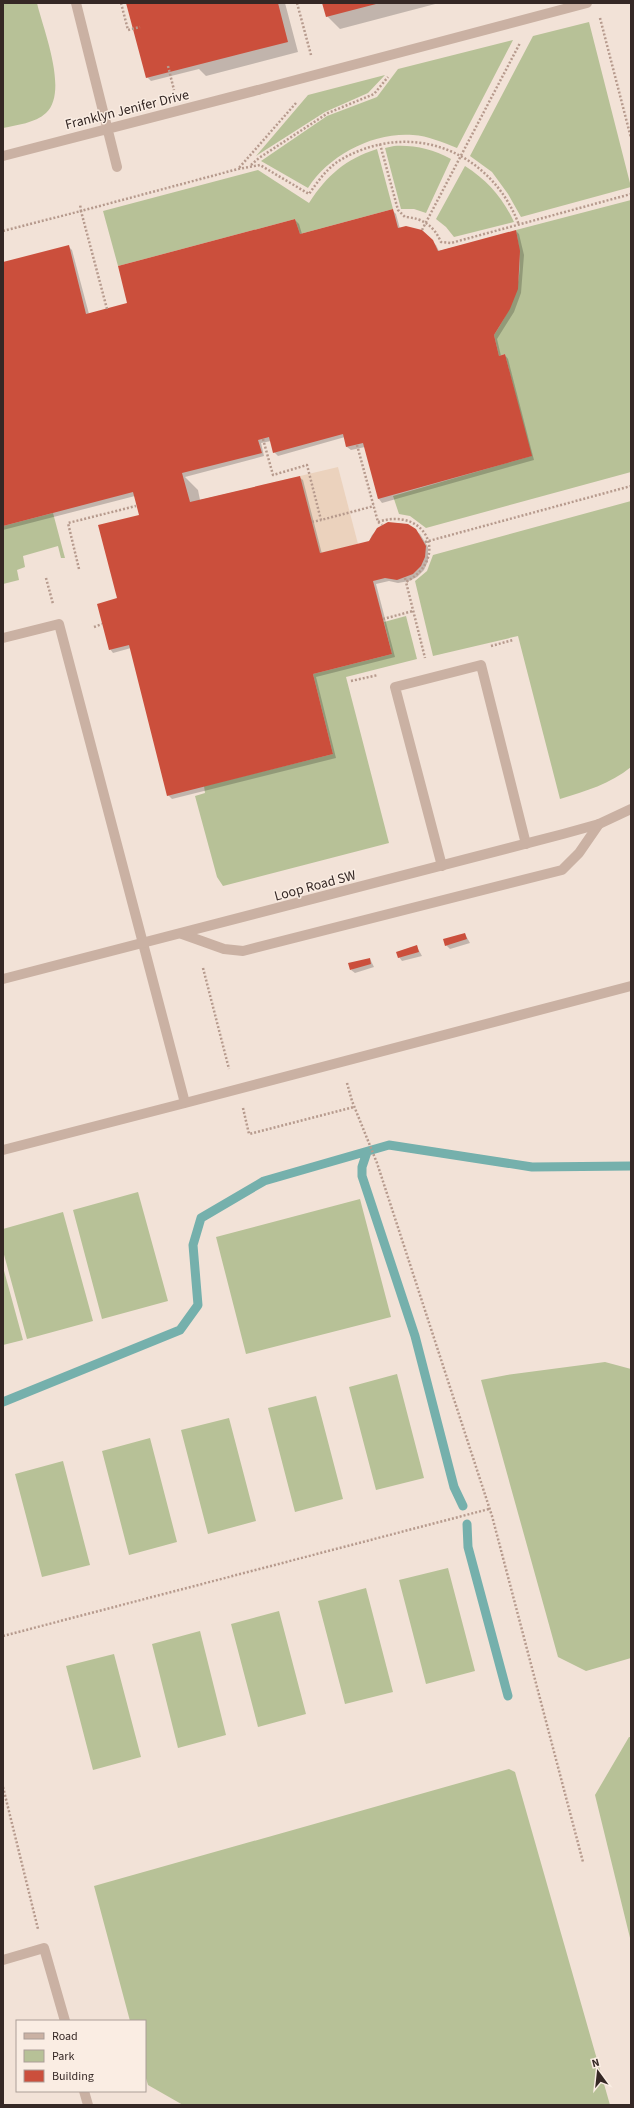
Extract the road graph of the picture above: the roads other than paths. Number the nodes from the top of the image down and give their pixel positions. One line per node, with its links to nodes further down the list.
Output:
1 (76, 3): 3 (street)
2 (587, 3): 3 (street, Franklyn Jenifer Drive)
3 (108, 128): 4 (street, Franklyn Jenifer Drive); 5 (street)
4 (3, 156)
5 (117, 167)
6 (3, 638): 12 (street)
7 (631, 809): 8 (street, Loop Road SW)
8 (599, 824): 9 (street, Loop Road SW); 11 (street)
9 (526, 844): 10 (street, Loop Road SW); 10 (street)
10 (442, 866): 11 (street, Loop Road SW)
11 (182, 934): 12 (street, Loop Road SW)
12 (143, 944): 13 (street, Loop Road SW); 15 (street)
13 (3, 979)
14 (631, 986): 15 (street)
15 (185, 1103): 16 (street)
16 (3, 1150)
17 (3, 1960): 18 (street)
18 (65, 2020)
19 (84, 2092): 20 (street)
20 (88, 2105)

